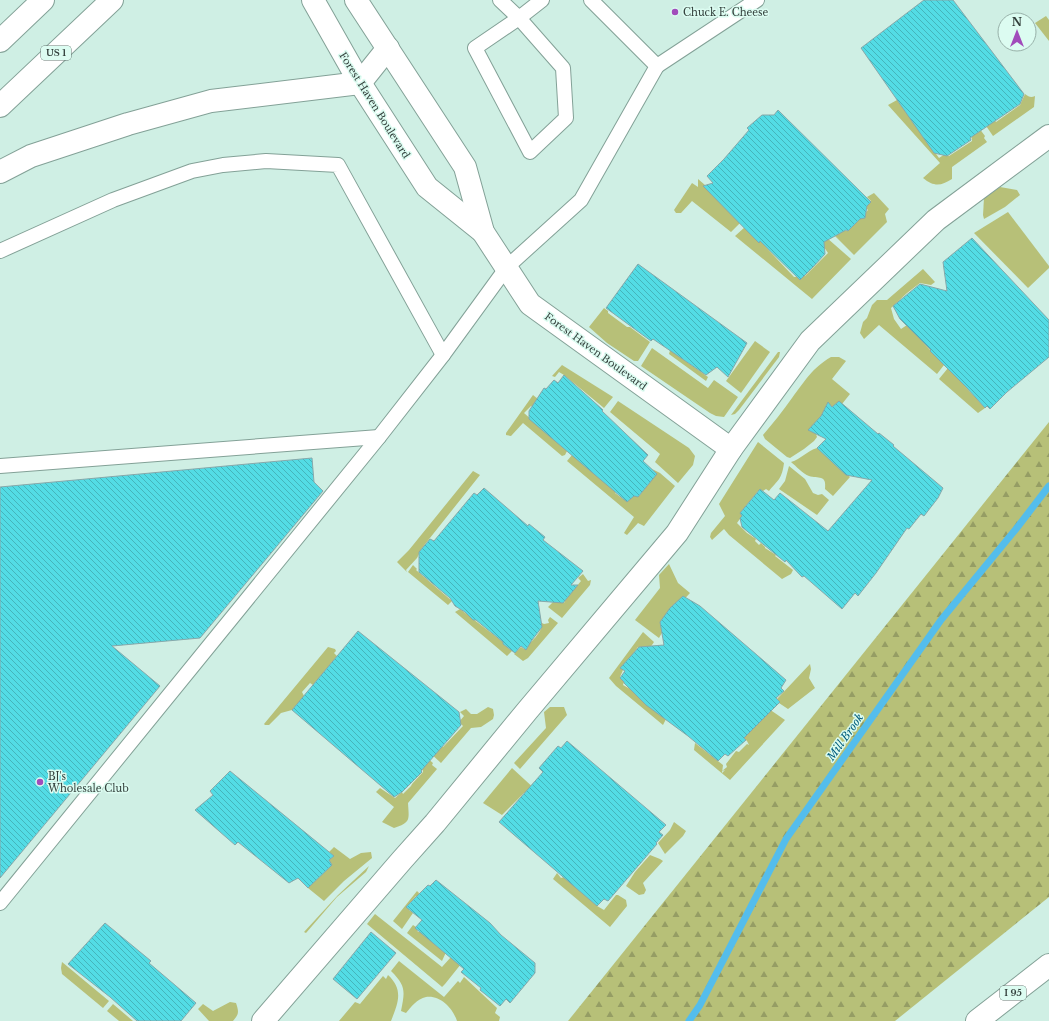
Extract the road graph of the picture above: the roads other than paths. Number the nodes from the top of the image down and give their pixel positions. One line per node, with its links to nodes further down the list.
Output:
1 (43, 0): 10 (main road)
2 (112, 0): 14 (main road, US 1)
3 (313, 0): 13 (main road, Forest Haven Boulevard)
4 (356, 0): 11 (main road, Forest Haven Boulevard)
5 (500, 0): 9 (lane)
6 (542, 0): 9 (lane)
7 (591, 0): 12 (lane)
8 (757, 0): 12 (lane)
9 (519, 18): 9 (lane)
10 (0, 41)
11 (388, 48): 13 (main road); 17 (main road, Forest Haven Boulevard)
12 (657, 66): 19 (lane)
13 (360, 83): 16 (main road); 17 (main road, Forest Haven Boulevard)
14 (0, 106)
15 (1049, 136): 22 (main road)
16 (0, 172)
17 (483, 232): 19 (main road, Forest Haven Boulevard)
18 (0, 251): 20 (lane)
19 (507, 268): 20 (lane); 22 (main road, Forest Haven Boulevard)
20 (443, 355): 21 (lane)
21 (379, 437): 23 (lane); 24 (lane)
22 (731, 449): 26 (main road)
23 (0, 466)
24 (0, 903)
25 (1049, 965): 27 (main road, I 95)
26 (263, 1021)
27 (977, 1021)

